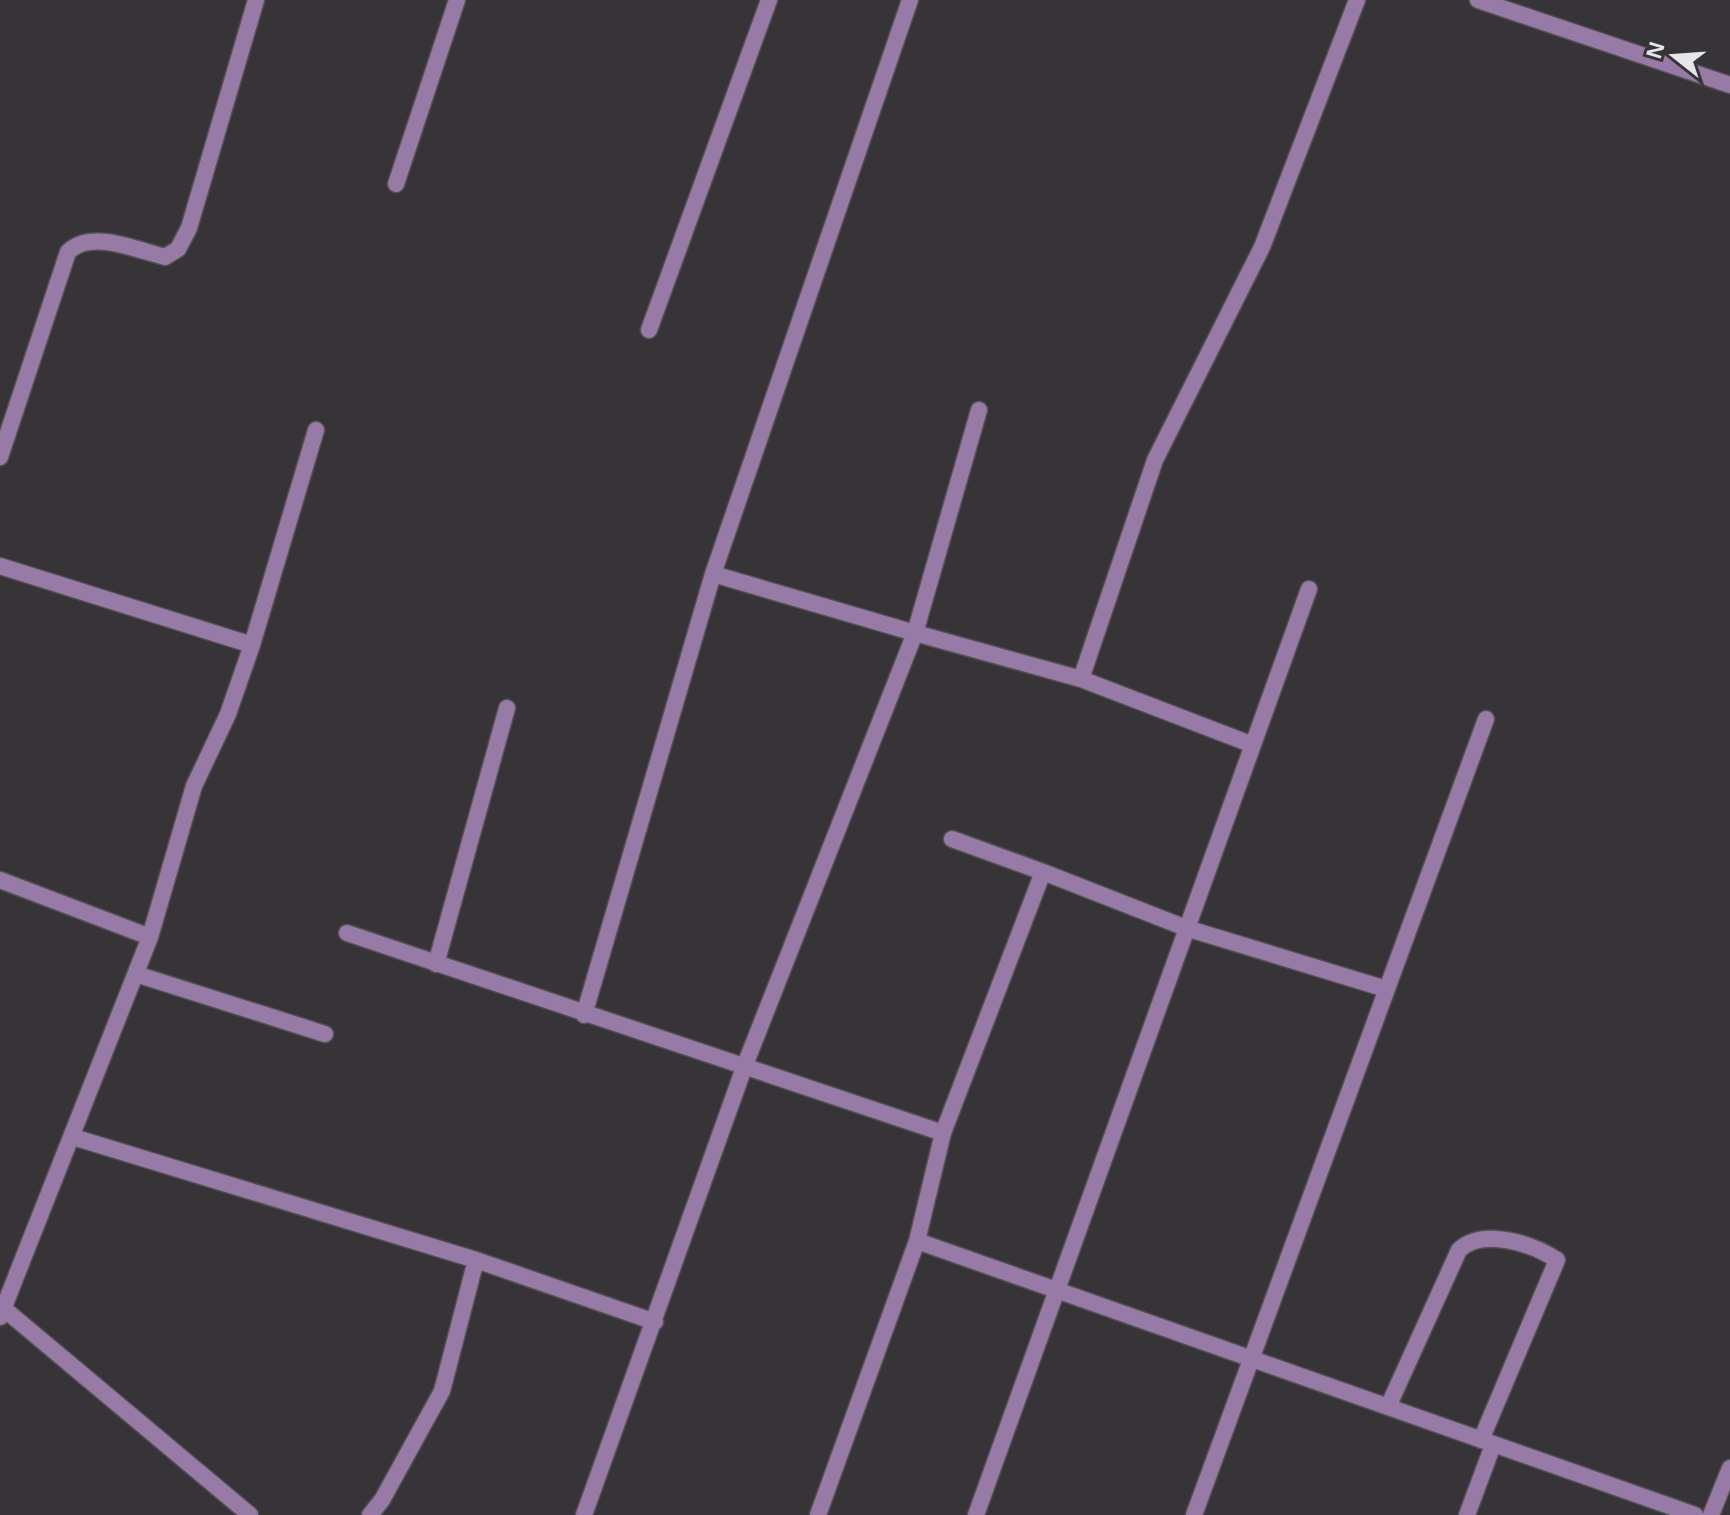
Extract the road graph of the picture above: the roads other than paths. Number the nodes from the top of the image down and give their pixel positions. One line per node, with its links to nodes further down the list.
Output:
1 (256, 0): 12 (street)
2 (457, 0): 8 (street)
3 (769, 0): 9 (street)
4 (910, 0): 14 (street)
5 (1357, 0): 18 (street)
6 (1478, 0): 7 (street)
7 (1730, 85)
8 (396, 184)
9 (649, 330)
10 (979, 410): 16 (street)
11 (316, 430): 17 (street)
12 (0, 457)
13 (0, 566): 17 (street)
14 (713, 574): 16 (street); 31 (street)
15 (1309, 589): 21 (street)
16 (915, 633): 18 (street); 33 (street)
17 (252, 645): 27 (street)
18 (1081, 679): 21 (street)
19 (507, 708): 28 (street)
20 (1486, 719): 30 (street)
21 (1253, 745): 25 (street)
22 (952, 839): 23 (street)
23 (1043, 872): 25 (street); 34 (street)
24 (0, 880): 27 (street)
25 (1186, 928): 30 (street); 38 (street)
26 (347, 933): 28 (street)
27 (150, 937): 29 (street)
28 (436, 964): 31 (street)
29 (136, 974): 32 (street); 35 (street)
30 (1386, 989): 41 (street)
31 (584, 1015): 33 (street)
32 (325, 1034)
33 (745, 1065): 34 (street); 40 (street)
34 (943, 1133): 36 (street)
35 (73, 1137): 37 (street); 39 (street)
36 (917, 1241): 38 (street); 48 (street)
37 (476, 1260): 40 (street); 46 (street)
38 (1058, 1291): 41 (street); 49 (street)
39 (2, 1313): 45 (street)
40 (655, 1322): 47 (street)
41 (1250, 1357): 42 (street); 50 (street)
42 (1388, 1407): 43 (street); 43 (street)
43 (1487, 1443): 51 (street); 52 (street)
44 (1730, 1468): 53 (street)
45 (250, 1515)
46 (370, 1515)
47 (584, 1515)
48 (818, 1515)
49 (976, 1515)
50 (1194, 1515)
51 (1467, 1515)
52 (1695, 1515)
53 (1711, 1515)

